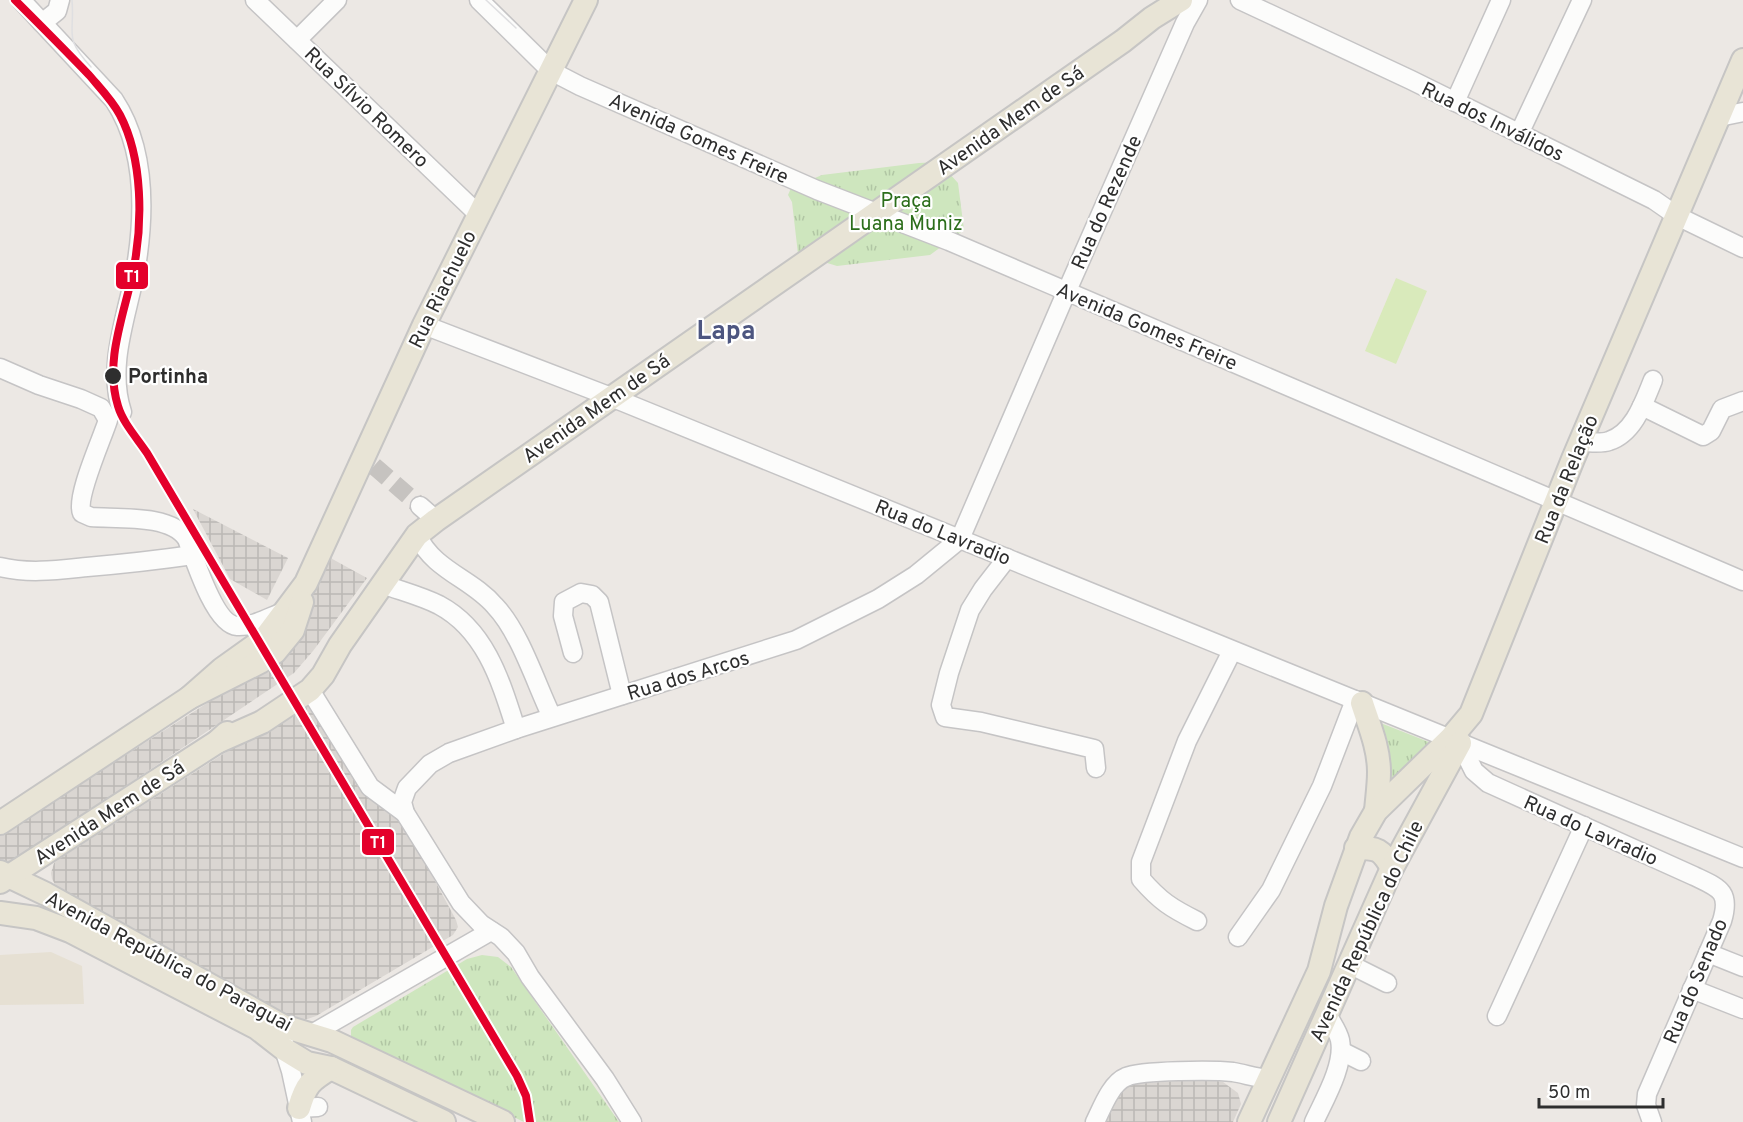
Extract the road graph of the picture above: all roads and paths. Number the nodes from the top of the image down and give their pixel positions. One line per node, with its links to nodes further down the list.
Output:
1 (21, 0): 13 (street)
2 (60, 0): 13 (street)
3 (255, 0): 14 (street, Rua Sílvio Romero)
4 (337, 0): 14 (street)
5 (479, 0): 16 (street, Avenida Gomes Freire)
6 (586, 0): 16 (main road, Rua Riachuelo)
7 (1181, 0): 12 (main road, Avenida Mem de Sá)
8 (1198, 0): 25 (street, Rua do Rezende)
9 (1240, 0): 17 (street, Rua dos Inválidos)
10 (1501, 0): 17 (street)
11 (1582, 0): 20 (street)
12 (1157, 9): 21 (main road, Avenida Mem de Sá)
13 (42, 23): 32 (street)
14 (297, 40): 22 (street, Rua Sílvio Romero)
15 (1743, 60): 19 (main road, Rua da Relação)
16 (551, 71): 21 (street, Avenida Gomes Freire); 22 (main road, Rua Riachuelo)
17 (1455, 102): 20 (street, Rua dos Inválidos)
18 (1743, 112): 19 (street)
19 (1719, 117): 23 (main road, Rua da Relação)
20 (1519, 134): 23 (street, Rua dos Inválidos)
21 (876, 213): 25 (street, Avenida Gomes Freire); 29 (main road, Avenida Mem de Sá)
22 (478, 214): 26 (main road, Rua Riachuelo)
23 (1677, 216): 24 (street, Rua dos Inválidos); 33 (main road, Rua da Relação)
24 (1743, 248)
25 (1066, 292): 34 (street, Avenida Gomes Freire); 36 (street, Rua do Rezende)
26 (424, 325): 29 (street, Rua do Lavradio); 42 (main road, Rua Riachuelo)
27 (0, 368): 37 (street)
28 (1653, 380): 31 (street)
29 (611, 397): 35 (main road, Avenida Mem de Sá); 36 (street, Rua do Lavradio)
30 (1743, 401): 31 (street)
31 (1642, 406): 33 (street)
32 (122, 412)
33 (1581, 442): 34 (main road, Rua da Relação)
34 (1557, 502): 40 (street, Avenida Gomes Freire); 51 (main road, Rua da Relação)
35 (417, 535): 41 (main road, Avenida Mem de Sá); 49 (street)
36 (960, 539): 38 (street, Rua do Lavradio); 47 (street, Rua dos Arcos)
37 (193, 555): 39 (street); 42 (street)
38 (1006, 558): 44 (street, Rua do Lavradio); 53 (street)
39 (0, 567)
40 (1743, 581)
41 (382, 584): 43 (main road, Avenida Mem de Sá); 50 (street)
42 (293, 611): 56 (main road)
43 (340, 645): 46 (main road, Avenida Mem de Sá); 52 (main road, Avenida Mem de Sá)
44 (1232, 651): 48 (street, Rua do Lavradio); 64 (street)
45 (573, 653): 47 (street)
46 (310, 690): 52 (main road, Avenida Mem de Sá); 55 (street)
47 (622, 695): 49 (street, Rua dos Arcos)
48 (1359, 701): 51 (street, Rua do Lavradio); 54 (main road); 66 (street)
49 (552, 717): 50 (street, Rua dos Arcos)
50 (516, 729): 55 (street, Rua dos Arcos)
51 (1455, 741): 54 (main road, Avenida República do Chile); 57 (street, Rua do Lavradio); 59 (street, Rua do Lavradio); 60 (main road, Avenida República do Chile)
52 (217, 742): 61 (main road, Avenida Mem de Sá)
53 (1096, 768)
54 (1376, 811): 58 (main road, Avenida República do Chile)
55 (405, 813): 65 (street)
56 (0, 823)
57 (1584, 826): 62 (street, Rua do Lavradio); 74 (street)
58 (1356, 848): 60 (main road); 80 (main road, Avenida República do Chile)
59 (1743, 858)
60 (1392, 868): 68 (main road, Avenida República do Chile)
61 (3, 877): 75 (main road, Avenida República do Paraguai)
62 (1726, 908): 67 (street, Rua do Senado)
63 (0, 913): 75 (main road, Avenida República do Paraguai)
64 (1197, 921)
65 (491, 931): 76 (street); 84 (street)
66 (1238, 937)
67 (1708, 953): 69 (street); 71 (street, Rua do Senado)
68 (1349, 964): 70 (street); 73 (main road, Avenida República do Chile)
69 (1743, 967)
70 (1387, 983)
71 (1692, 989): 72 (street); 89 (street, Rua do Senado)
72 (1743, 1009)
73 (1327, 1014): 77 (street); 87 (main road, Avenida República do Chile)
74 (1497, 1016)
75 (284, 1034): 76 (main road, Avenida República do Paraguai); 79 (main road, Avenida República do Paraguai); 81 (street)
76 (310, 1035): 83 (main road, Avenida República do Paraguai)
77 (1341, 1051): 78 (street); 88 (street)
78 (1361, 1061)
79 (331, 1068): 81 (main road); 82 (main road, Avenida República do Paraguai)
80 (1269, 1079): 85 (street); 86 (main road, Avenida República do Chile)
81 (306, 1112)
82 (444, 1122)
83 (503, 1122)
84 (632, 1122)
85 (1095, 1122)
86 (1249, 1122)
87 (1279, 1122)
88 (1314, 1122)
89 (1652, 1122)

